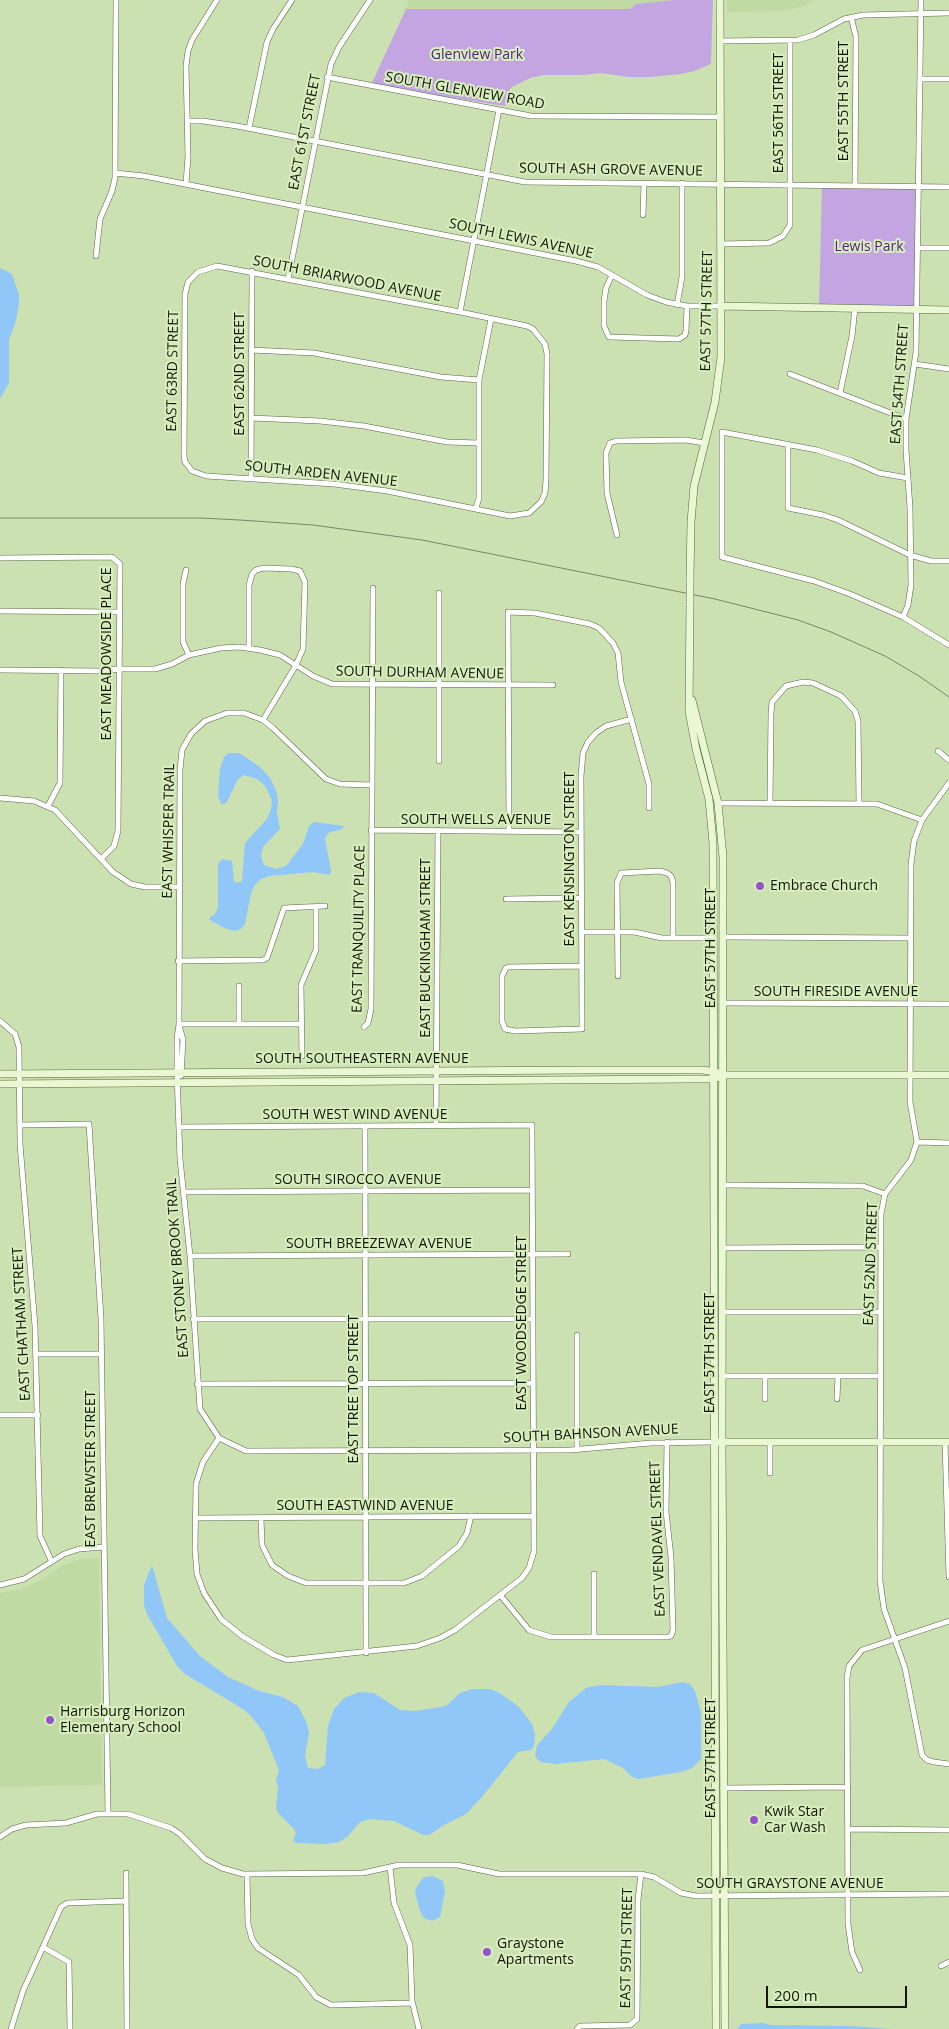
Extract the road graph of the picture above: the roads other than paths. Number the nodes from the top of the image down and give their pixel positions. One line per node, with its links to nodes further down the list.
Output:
1 (116, 0): 20 (street)
2 (217, 0): 17 (street)
3 (292, 0): 18 (street)
4 (370, 0): 12 (street, EAST 61ST STREET)
5 (720, 0): 10 (main road, EAST 57TH STREET)
6 (921, 0): 8 (street, EAST 54TH STREET)
7 (949, 13): 8 (street)
8 (921, 15): 9 (street); 13 (street, EAST 54TH STREET)
9 (851, 17): 11 (street); 27 (street, EAST 55TH STREET)
10 (720, 41): 11 (street); 16 (main road, EAST 57TH STREET)
11 (790, 41): 26 (street, EAST 56TH STREET)
12 (327, 77): 15 (street, SOUTH GLENVIEW ROAD); 19 (street, EAST 61ST STREET)
13 (921, 79): 14 (street); 28 (street, EAST 54TH STREET)
14 (949, 79)
15 (499, 110): 16 (street, SOUTH GLENVIEW ROAD); 21 (street)
16 (720, 117): 24 (main road, EAST 57TH STREET)
17 (188, 121): 18 (street, SOUTH ASH GROVE AVENUE); 25 (street)
18 (249, 128): 19 (street, SOUTH ASH GROVE AVENUE)
19 (314, 142): 21 (street, SOUTH ASH GROVE AVENUE); 30 (street, EAST 61ST STREET)
20 (115, 173): 25 (street, SOUTH LEWIS AVENUE); 36 (street)
21 (487, 176): 22 (street, SOUTH ASH GROVE AVENUE); 32 (street)
22 (644, 183): 23 (street, SOUTH ASH GROVE AVENUE); 31 (street)
23 (682, 183): 24 (street, SOUTH ASH GROVE AVENUE); 41 (street)
24 (720, 183): 26 (street, SOUTH ASH GROVE AVENUE); 33 (main road, EAST 57TH STREET)
25 (186, 184): 30 (street, SOUTH LEWIS AVENUE)
26 (791, 185): 27 (street, SOUTH ASH GROVE AVENUE); 33 (street, EAST 56TH STREET)
27 (855, 186): 28 (street, SOUTH ASH GROVE AVENUE)
28 (918, 186): 29 (street, SOUTH ASH GROVE AVENUE); 34 (street, EAST 54TH STREET)
29 (949, 187)
30 (302, 207): 32 (street, SOUTH LEWIS AVENUE); 40 (street, EAST 61ST STREET)
31 (644, 216)
32 (474, 241): 39 (street, SOUTH LEWIS AVENUE); 47 (street)
33 (720, 244): 43 (main road, EAST 57TH STREET)
34 (917, 248): 35 (street); 45 (street, EAST 54TH STREET)
35 (949, 248)
36 (96, 256)
37 (252, 271): 38 (street, SOUTH BRIARWOOD AVENUE); 40 (street, SOUTH BRIARWOOD AVENUE); 49 (street, EAST 62ND STREET)
38 (198, 272): 60 (street, EAST 63RD STREET)
39 (612, 275): 41 (street, SOUTH LEWIS AVENUE); 42 (street)
40 (288, 279): 47 (street, SOUTH BRIARWOOD AVENUE)
41 (677, 305): 42 (street, SOUTH LEWIS AVENUE)
42 (686, 306): 43 (street, SOUTH LEWIS AVENUE)
43 (721, 306): 44 (main road, SOUTH LEWIS AVENUE); 58 (main road, EAST 57TH STREET)
44 (855, 308): 45 (main road, SOUTH LEWIS AVENUE); 54 (street)
45 (916, 309): 46 (main road, SOUTH LEWIS AVENUE); 50 (street, EAST 54TH STREET)
46 (949, 310)
47 (460, 312): 48 (street, SOUTH BRIARWOOD AVENUE)
48 (491, 319): 53 (street); 63 (street, SOUTH ARDEN AVENUE)
49 (251, 350): 53 (street); 55 (street, EAST 62ND STREET)
50 (915, 364): 51 (street); 56 (street, EAST 54TH STREET)
51 (949, 369)
52 (790, 374): 54 (street)
53 (479, 380): 57 (street)
54 (840, 393): 56 (street)
55 (251, 418): 57 (street); 61 (street, EAST 62ND STREET)
56 (906, 418): 62 (street, EAST 54TH STREET)
57 (478, 443): 63 (street)
58 (704, 443): 64 (street); 81 (main road, EAST 57TH STREET, bridge)
59 (788, 444): 62 (street); 65 (street); 73 (street)
60 (192, 471): 61 (street, SOUTH ARDEN AVENUE)
61 (251, 478): 63 (street, SOUTH ARDEN AVENUE)
62 (908, 478): 65 (street, EAST 54TH STREET)
63 (476, 508)
64 (617, 535)
65 (910, 555): 67 (street); 73 (street, EAST 54TH STREET)
66 (0, 558): 72 (street, EAST MEADOWSIDE PLACE)
67 (949, 561)
68 (186, 570): 76 (street)
69 (373, 588): 82 (street, EAST TRANQUILITY PLACE)
70 (439, 593): 83 (street)
71 (0, 611): 72 (street)
72 (119, 612): 78 (street, EAST MEADOWSIDE PLACE)
73 (903, 618): 74 (street)
74 (949, 644)
75 (249, 648): 76 (street, SOUTH DURHAM AVENUE); 77 (street, SOUTH DURHAM AVENUE); 77 (street)
76 (189, 655): 78 (street, SOUTH DURHAM AVENUE)
77 (296, 664): 82 (street, SOUTH DURHAM AVENUE); 87 (street)
78 (119, 669): 80 (street, SOUTH DURHAM AVENUE); 104 (street, EAST MEADOWSIDE PLACE)
79 (0, 670): 80 (street, SOUTH DURHAM AVENUE)
80 (61, 670): 97 (street)
81 (690, 680): 94 (main road, EAST 57TH STREET); 105 (main road, EAST 57TH STREET)
82 (372, 684): 83 (street, SOUTH DURHAM AVENUE); 92 (street, EAST TRANQUILITY PLACE)
83 (438, 685): 84 (street, SOUTH DURHAM AVENUE); 90 (street)
84 (508, 685): 85 (street, SOUTH DURHAM AVENUE); 86 (street); 102 (street)
85 (553, 685)
86 (632, 719): 98 (street); 103 (street, EAST KENSINGTON STREET)
87 (262, 720): 92 (street, EAST WHISPER TRAIL); 106 (street, EAST WHISPER TRAIL)
88 (938, 751): 89 (street)
89 (949, 760)
90 (439, 761)
91 (949, 783): 99 (street)
92 (371, 785): 100 (street, EAST TRANQUILITY PLACE)
93 (0, 798): 97 (street)
94 (718, 803): 95 (street); 115 (main road, EAST 57TH STREET)
95 (770, 803): 96 (street); 96 (street)
96 (859, 803): 99 (street)
97 (48, 806): 104 (street)
98 (649, 808)
99 (922, 820): 116 (street)
100 (372, 830): 101 (street, SOUTH WELLS AVENUE); 128 (street, EAST TRANQUILITY PLACE)
101 (438, 830): 102 (street, SOUTH WELLS AVENUE); 131 (street, EAST BUCKINGHAM STREET)
102 (508, 831): 103 (street, SOUTH WELLS AVENUE)
103 (581, 832): 108 (street, EAST KENSINGTON STREET)
104 (101, 859): 106 (street)
105 (714, 876): 114 (main road, EAST 57TH STREET); 115 (main road)
106 (179, 887): 117 (street, EAST WHISPER TRAIL)
107 (506, 898): 108 (street)
108 (581, 898): 111 (street, EAST KENSINGTON STREET)
109 (316, 906): 110 (street); 117 (street); 127 (street)
110 (325, 906)
111 (582, 932): 112 (street); 118 (street, EAST KENSINGTON STREET)
112 (617, 932): 113 (street); 113 (street); 119 (street)
113 (673, 938): 114 (street)
114 (714, 938): 130 (main road, EAST 57TH STREET)
115 (724, 938): 116 (street); 121 (main road, EAST 57TH STREET)
116 (911, 938): 122 (street)
117 (178, 961): 125 (street, EAST WHISPER TRAIL)
118 (582, 966): 118 (street, EAST KENSINGTON STREET)
119 (618, 976)
120 (239, 986): 126 (street)
121 (723, 1003): 122 (street, SOUTH FIRESIDE AVENUE); 135 (main road, EAST 57TH STREET)
122 (910, 1004): 123 (street, SOUTH FIRESIDE AVENUE); 136 (street)
123 (949, 1004)
124 (0, 1022): 134 (street, EAST CHATHAM STREET)
125 (179, 1024): 126 (street); 132 (street, EAST WHISPER TRAIL)
126 (239, 1024): 127 (street)
127 (301, 1024): 129 (street)
128 (364, 1027)
129 (302, 1056)
130 (714, 1070): 131 (main road, SOUTH SOUTHEASTERN AVENUE); 135 (main road, SOUTH SOUTHEASTERN AVENUE); 138 (main road, EAST 57TH STREET)
131 (436, 1072): 132 (main road, SOUTH SOUTHEASTERN AVENUE); 139 (street, EAST BUCKINGHAM STREET)
132 (180, 1073): 134 (main road, SOUTH SOUTHEASTERN AVENUE); 140 (street, EAST WHISPER TRAIL)
133 (0, 1074): 134 (main road, SOUTH SOUTHEASTERN AVENUE)
134 (20, 1074): 142 (street, EAST CHATHAM STREET)
135 (723, 1075): 136 (main road, SOUTH SOUTHEASTERN AVENUE); 138 (main road, SOUTH SOUTHEASTERN AVENUE); 150 (main road, EAST 57TH STREET)
136 (910, 1075): 137 (main road, SOUTH SOUTHEASTERN AVENUE); 148 (street)
137 (949, 1075)
138 (714, 1079): 139 (main road, SOUTH SOUTHEASTERN AVENUE); 182 (main road, EAST 57TH STREET)
139 (436, 1081): 140 (main road, SOUTH SOUTHEASTERN AVENUE); 144 (street, EAST BUCKINGHAM STREET)
140 (178, 1083): 142 (main road, SOUTH SOUTHEASTERN AVENUE); 147 (street, EAST STONEY BROOK TRAIL)
141 (0, 1084): 142 (main road, SOUTH SOUTHEASTERN AVENUE)
142 (20, 1084): 143 (street, EAST CHATHAM STREET)
143 (20, 1125): 167 (street, EAST CHATHAM STREET); 168 (street, EAST BREWSTER STREET)
144 (436, 1125): 145 (street, SOUTH WEST WIND AVENUE); 146 (street, SOUTH WEST WIND AVENUE)
145 (532, 1125): 151 (street, EAST WOODSEDGE STREET)
146 (365, 1126): 147 (street, SOUTH WEST WIND AVENUE); 152 (street, EAST TREE TOP STREET)
147 (179, 1127): 153 (street, EAST STONEY BROOK TRAIL)
148 (917, 1142): 149 (street); 154 (street, EAST 52ND STREET)
149 (949, 1142)
150 (723, 1185): 154 (street); 156 (main road, EAST 57TH STREET)
151 (532, 1190): 152 (street, SOUTH SIROCCO AVENUE); 157 (street, EAST WOODSEDGE STREET)
152 (365, 1191): 153 (street, SOUTH SIROCCO AVENUE); 159 (street, EAST TREE TOP STREET)
153 (184, 1192): 160 (street, EAST STONEY BROOK TRAIL)
154 (885, 1194): 155 (street, EAST 52ND STREET)
155 (881, 1247): 156 (street); 162 (street, EAST 52ND STREET)
156 (722, 1248): 161 (main road, EAST 57TH STREET)
157 (533, 1254): 158 (street, SOUTH BREEZEWAY AVENUE); 159 (street, SOUTH BREEZEWAY AVENUE); 165 (street, EAST WOODSEDGE STREET)
158 (568, 1254)
159 (365, 1255): 160 (street, SOUTH BREEZEWAY AVENUE); 164 (street, EAST TREE TOP STREET)
160 (190, 1256): 163 (street, EAST STONEY BROOK TRAIL)
161 (722, 1312): 162 (street); 169 (main road, EAST 57TH STREET)
162 (881, 1312): 172 (street, EAST 52ND STREET)
163 (193, 1318): 164 (street); 174 (street, EAST STONEY BROOK TRAIL)
164 (366, 1319): 165 (street); 175 (street, EAST TREE TOP STREET)
165 (533, 1319): 173 (street, EAST WOODSEDGE STREET)
166 (577, 1335): 189 (street)
167 (36, 1354): 168 (street); 179 (street, EAST CHATHAM STREET)
168 (102, 1354): 197 (street, EAST BREWSTER STREET)
169 (722, 1376): 170 (street); 183 (main road, EAST 57TH STREET)
170 (765, 1376): 171 (street); 176 (street)
171 (838, 1376): 172 (street); 177 (street)
172 (880, 1376): 185 (street, EAST 52ND STREET)
173 (533, 1383): 175 (street); 188 (street, EAST WOODSEDGE STREET)
174 (197, 1384): 175 (street); 180 (street, EAST STONEY BROOK TRAIL)
175 (366, 1384): 190 (street, EAST TREE TOP STREET)
176 (765, 1399)
177 (837, 1399)
178 (0, 1415): 179 (street)
179 (38, 1415): 198 (street, EAST CHATHAM STREET)
180 (219, 1438): 187 (street, EAST STONEY BROOK TRAIL); 195 (street)
181 (667, 1442): 182 (street, SOUTH BAHNSON AVENUE); 189 (street, SOUTH BAHNSON AVENUE); 205 (street, EAST VENDAVEL STREET)
182 (713, 1442): 183 (main road, SOUTH BAHNSON AVENUE); 221 (main road, EAST 57TH STREET)
183 (722, 1442): 184 (main road, SOUTH BAHNSON AVENUE); 210 (main road, EAST 57TH STREET)
184 (770, 1442): 185 (main road, SOUTH BAHNSON AVENUE); 191 (street)
185 (881, 1442): 186 (main road, SOUTH BAHNSON AVENUE); 206 (street, EAST 52ND STREET)
186 (947, 1442): 200 (street)
187 (235, 1447): 190 (street, SOUTH BAHNSON AVENUE)
188 (534, 1450): 189 (street, SOUTH BAHNSON AVENUE); 190 (street, SOUTH BAHNSON AVENUE); 193 (street, EAST WOODSEDGE STREET)
189 (577, 1450)
190 (366, 1451): 194 (street, EAST TREE TOP STREET)
191 (770, 1473)
192 (471, 1516): 193 (street, SOUTH EASTWIND AVENUE); 194 (street, SOUTH EASTWIND AVENUE); 201 (street)
193 (534, 1516): 203 (street, EAST WOODSEDGE STREET)
194 (366, 1517): 196 (street, SOUTH EASTWIND AVENUE); 201 (street, EAST TREE TOP STREET)
195 (196, 1518): 196 (street, SOUTH EASTWIND AVENUE); 207 (street)
196 (261, 1518): 201 (street)
197 (103, 1547): 198 (street); 211 (street, EAST BREWSTER STREET)
198 (51, 1560): 202 (street)
199 (594, 1574): 205 (street)
200 (949, 1578)
201 (366, 1583): 207 (street, EAST TREE TOP STREET)
202 (0, 1585)
203 (501, 1596): 205 (street); 207 (street)
204 (949, 1620): 206 (street)
205 (594, 1637)
206 (894, 1638): 208 (street, EAST 52ND STREET); 209 (street)
207 (366, 1653)
208 (949, 1764)
209 (848, 1787): 210 (street); 212 (street)
210 (724, 1788): 222 (main road, EAST 57TH STREET)
211 (108, 1814): 214 (street, SOUTH GRAYSTONE AVENUE); 217 (street, SOUTH GRAYSTONE AVENUE)
212 (848, 1829): 213 (street); 219 (street)
213 (949, 1830)
214 (0, 1837)
215 (390, 1867): 217 (street, SOUTH GRAYSTONE AVENUE); 218 (street, SOUTH GRAYSTONE AVENUE); 228 (street)
216 (126, 1873): 223 (street)
217 (247, 1874): 228 (street)
218 (642, 1874): 221 (street, SOUTH GRAYSTONE AVENUE); 233 (street, EAST 59TH STREET)
219 (849, 1894): 220 (street, SOUTH GRAYSTONE AVENUE); 222 (street, SOUTH GRAYSTONE AVENUE); 227 (street)
220 (949, 1894)
221 (715, 1895): 222 (street, SOUTH GRAYSTONE AVENUE); 234 (main road, EAST 57TH STREET)
222 (724, 1895): 235 (main road, EAST 57TH STREET)
223 (126, 1901): 224 (street); 231 (street)
224 (43, 1947): 229 (street); 230 (street)
225 (949, 1962): 226 (street)
226 (941, 1966)
227 (860, 1970)
228 (412, 2003): 232 (street)
229 (11, 2029)
230 (70, 2029)
231 (127, 2029)
232 (419, 2029)
233 (577, 2029)
234 (716, 2029)
235 (725, 2029)

